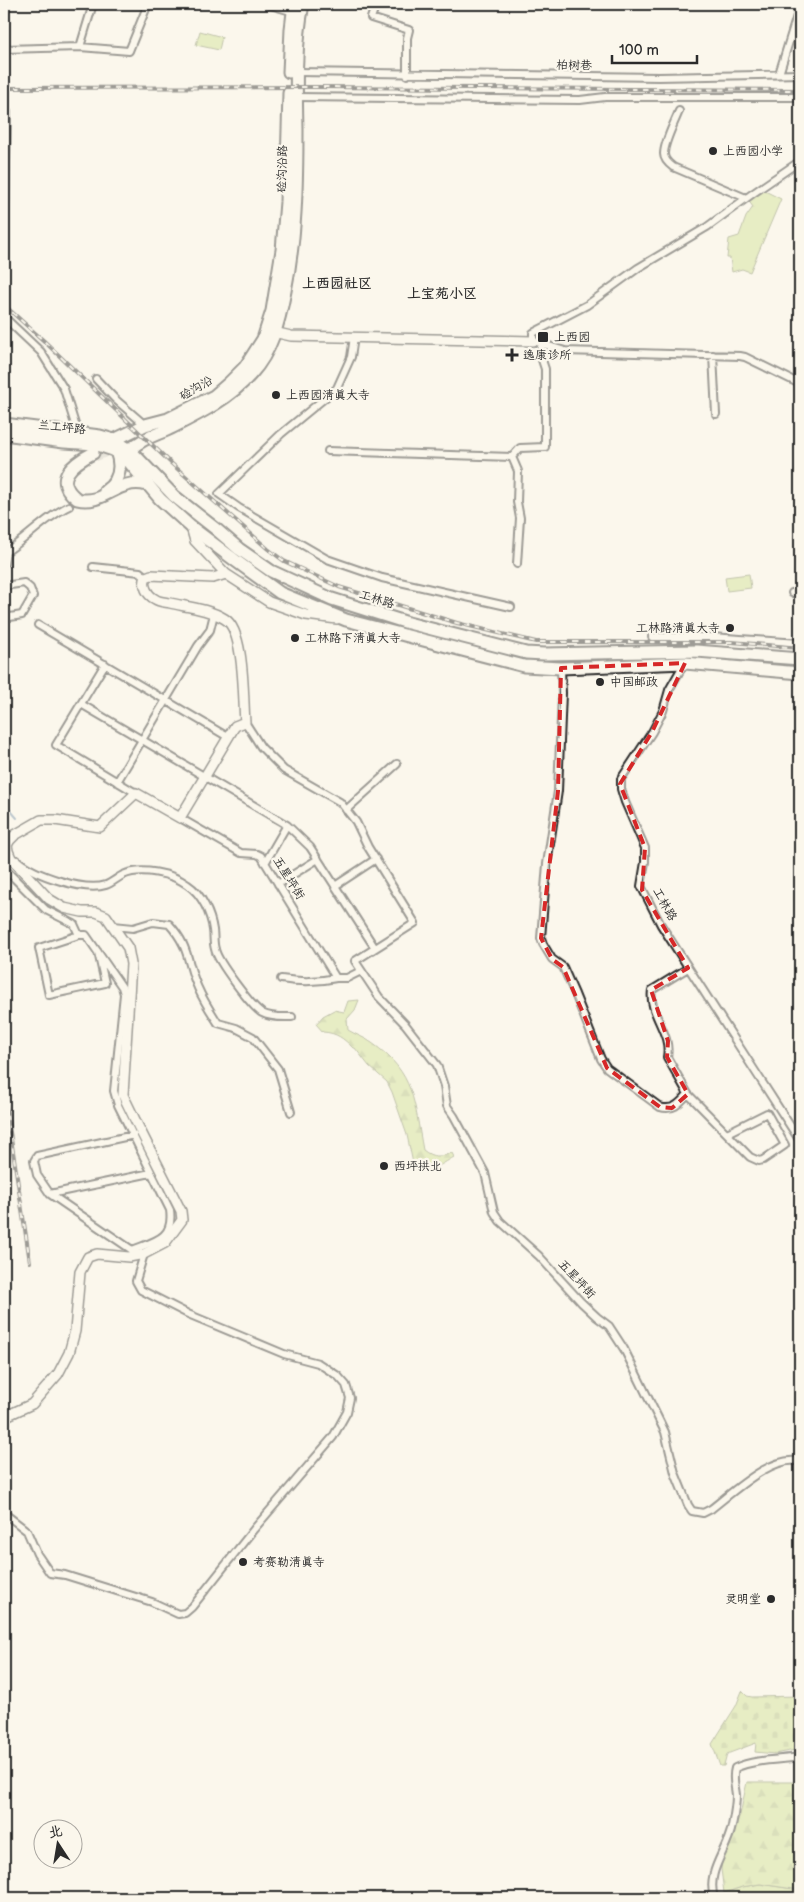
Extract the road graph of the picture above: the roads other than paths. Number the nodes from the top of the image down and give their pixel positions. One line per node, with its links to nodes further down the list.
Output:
1 (93, 4): 7 (street)
2 (148, 4): 7 (street)
3 (266, 4): 6 (street)
4 (376, 4): 12 (street)
5 (800, 6): 10 (street)
6 (299, 7): 9 (highway, 硷沟沿路); 21 (highway, 硷沟沿路)
7 (80, 48): 8 (street)
8 (4, 49)
9 (297, 72): 12 (street, 柏树巷); 13 (highway, 硷沟沿路)
10 (779, 74): 11 (street, 柏树巷); 12 (street, 柏树巷)
11 (800, 74)
12 (407, 75)
13 (296, 97): 14 (street); 21 (highway, 硷沟沿路)
14 (800, 97)
15 (679, 111): 18 (street)
16 (7, 112): 19 (street)
17 (800, 161): 18 (street)
18 (746, 198): 23 (street)
19 (4, 262)
20 (4, 317): 31 (street)
21 (271, 331): 22 (street); 29 (highway, 硷沟沿); 29 (highway, 硷沟沿)
22 (354, 337): 23 (street); 50 (street)
23 (537, 342): 24 (street); 35 (street)
24 (713, 355): 26 (street); 27 (street)
25 (96, 379): 29 (street)
26 (800, 384)
27 (716, 414)
28 (4, 424): 31 (highway, 兰工坪路)
29 (141, 432): 32 (highway); 33 (highway)
30 (4, 434): 32 (highway, 兰工坪路)
31 (78, 434): 32 (highway, 兰工坪路)
32 (115, 445): 33 (highway, 工林路); 36 (highway); 37 (highway)
33 (130, 450): 57 (highway, 工林路)
34 (328, 451): 35 (street)
35 (512, 457): 43 (street)
36 (147, 485): 38 (highway); 40 (highway)
37 (72, 495): 38 (highway); 39 (street)
38 (86, 500): 39 (street)
39 (69, 506): 41 (street)
40 (191, 527): 45 (street); 53 (highway)
41 (5, 552): 42 (street)
42 (4, 564)
43 (517, 564)
44 (93, 568): 46 (street)
45 (226, 574): 46 (street); 53 (street)
46 (146, 576): 51 (street)
47 (4, 586): 52 (street)
48 (800, 592): 49 (street)
49 (792, 593)
50 (511, 607)
51 (214, 614): 63 (street); 65 (street)
52 (4, 618)
53 (346, 620): 61 (highway)
54 (38, 625): 60 (street)
55 (652, 637): 56 (street)
56 (800, 643)
57 (682, 650): 58 (highway, 工林路); 59 (street)
58 (800, 659)
59 (685, 663): 61 (highway); 62 (highway); 86 (street, 工林路)
60 (105, 664): 63 (street); 64 (street, 五星坪街)
61 (561, 668): 91 (street)
62 (800, 673)
63 (166, 700): 66 (street); 67 (street)
64 (81, 704): 67 (street); 70 (street, 五星坪街)
65 (245, 722): 66 (street); 72 (street)
66 (228, 737): 69 (street)
67 (142, 740): 69 (street); 70 (street)
68 (396, 764): 72 (street)
69 (204, 777): 73 (street); 74 (street)
70 (117, 782): 71 (street, 五星坪街)
71 (136, 793): 73 (street, 五星坪街); 75 (street)
72 (346, 810): 77 (street)
73 (180, 818): 78 (street, 五星坪街)
74 (287, 826): 76 (street); 78 (street)
75 (8, 851): 82 (street); 90 (street)
76 (318, 859): 80 (street); 81 (street)
77 (376, 859): 81 (street); 84 (street)
78 (265, 863): 80 (street, 五星坪街)
79 (4, 868): 83 (street)
80 (278, 884): 88 (street, 五星坪街)
81 (335, 886): 84 (street)
82 (114, 926): 92 (street); 98 (street)
83 (78, 935): 85 (street); 85 (street)
84 (375, 948): 87 (street)
85 (98, 952): 94 (street)
86 (688, 968): 91 (street); 95 (street, 工林路)
87 (361, 971): 88 (street); 100 (street, 五星坪街)
88 (336, 978): 89 (street)
89 (281, 979)
90 (292, 1017)
91 (688, 1094): 93 (street)
92 (290, 1112)
93 (726, 1133): 93 (street)
94 (134, 1135): 96 (street); 97 (street)
95 (800, 1141)
96 (151, 1173): 97 (street); 97 (street)
97 (50, 1194)
98 (144, 1254): 99 (street); 101 (street)
99 (4, 1417)
100 (800, 1462)
101 (4, 1514)
102 (800, 1757): 103 (street)
103 (714, 1898)

